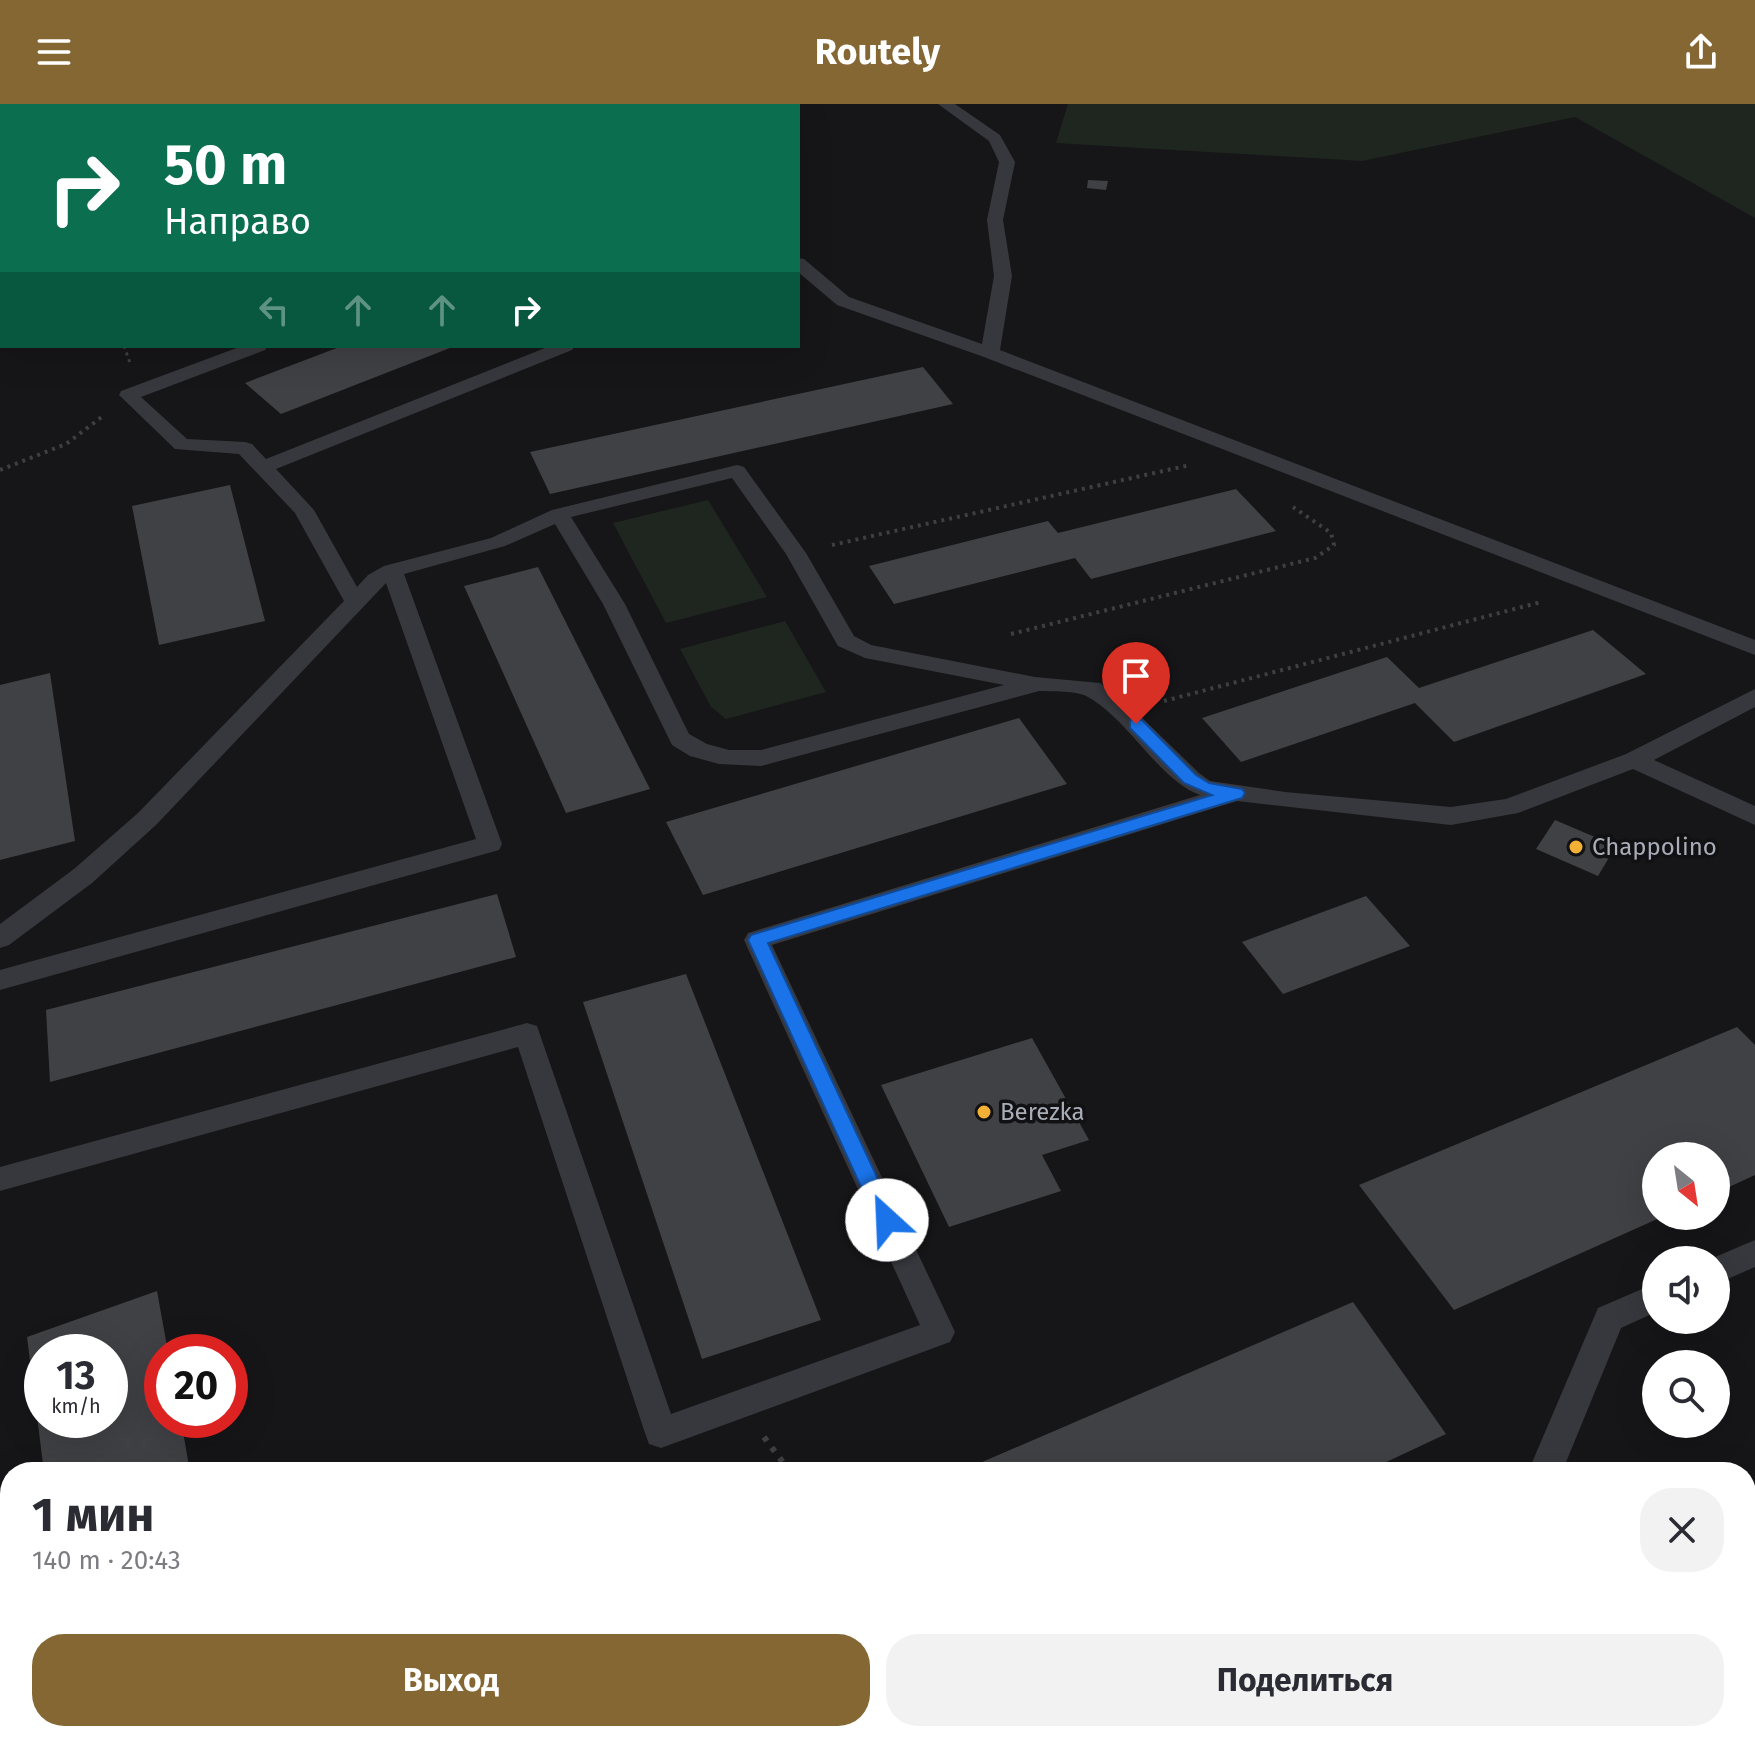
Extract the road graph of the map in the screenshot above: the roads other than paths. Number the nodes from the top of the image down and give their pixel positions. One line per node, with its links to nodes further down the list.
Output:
1 (945, 104): 5 (lane)
2 (800, 265): 5 (lane)
3 (254, 348): 6 (lane)
4 (561, 348): 6 (lane)
5 (990, 353): 10 (lane)
6 (263, 467): 9 (lane)
7 (559, 514): 8 (lane); 11 (lane); 11 (lane)
8 (392, 571): 9 (lane); 17 (lane)
9 (355, 602): 16 (lane)
10 (1755, 648)
11 (1039, 684): 14 (lane)
12 (1755, 697): 13 (lane)
13 (1634, 760): 14 (lane); 15 (lane)
14 (1236, 793): 18 (lane)
15 (1755, 816)
16 (0, 938)
17 (0, 980)
18 (0, 1179)
19 (1755, 1253): 20 (lane)
20 (1730, 1265)
21 (1642, 1303): 22 (lane)
22 (1549, 1462)

